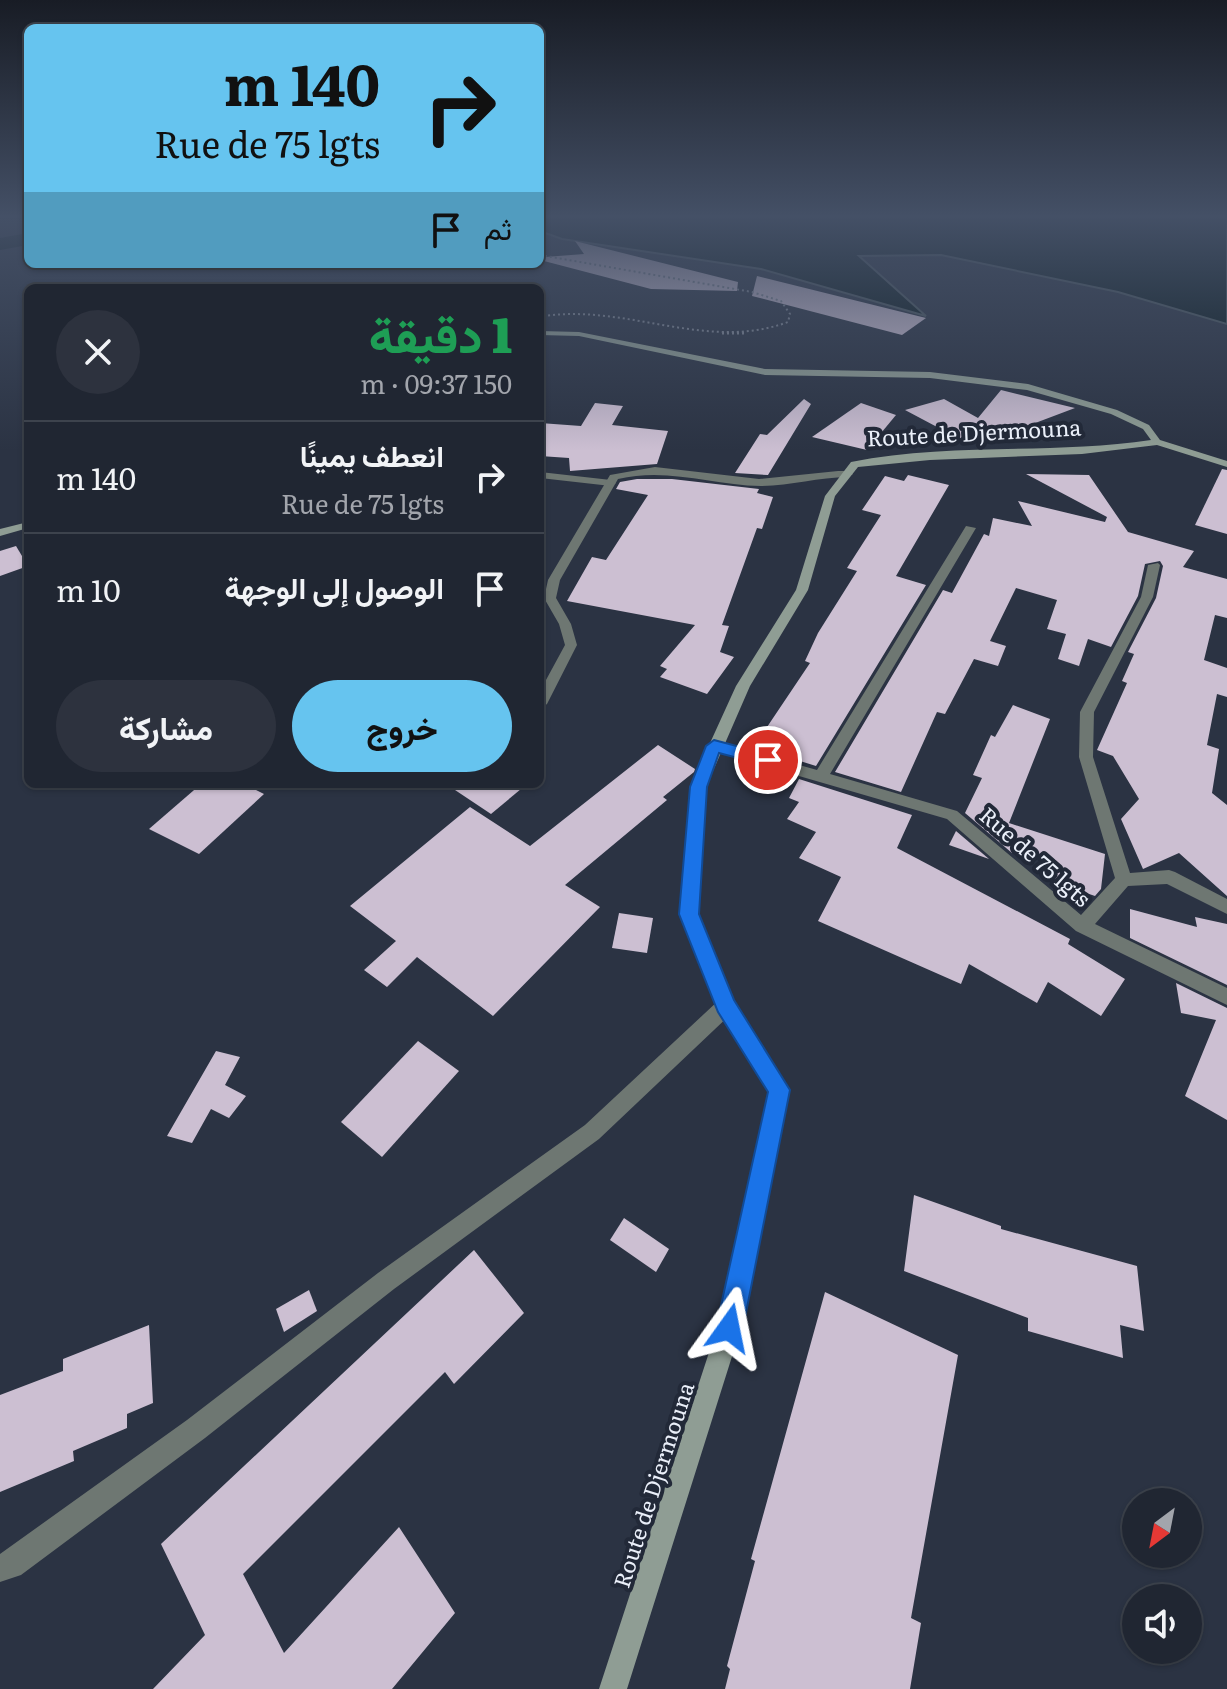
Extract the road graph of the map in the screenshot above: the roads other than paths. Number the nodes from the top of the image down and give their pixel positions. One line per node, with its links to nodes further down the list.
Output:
1 (544, 333): 2 (street)
2 (1157, 442): 3 (street); 4 (street, Route de Djermouna)
3 (1227, 464)
4 (848, 474): 6 (street); 12 (street, Route de Djermouna)
5 (544, 475): 6 (lane)
6 (611, 483): 11 (street)
7 (24, 526): 9 (street)
8 (970, 528): 13 (street)
9 (0, 533)
10 (1154, 565): 14 (street)
11 (544, 696)
12 (714, 746): 13 (street, Rue de 75 lgts); 18 (street, Route de Djermouna)
13 (822, 775): 16 (street, Rue de 75 lgts)
14 (1124, 880): 15 (street); 16 (street)
15 (1227, 907)
16 (1082, 926): 17 (street, Rue de 75 lgts)
17 (1227, 997)
18 (726, 1006): 19 (street); 20 (street, Route de Djermouna)
19 (0, 1568)
20 (613, 1689)

